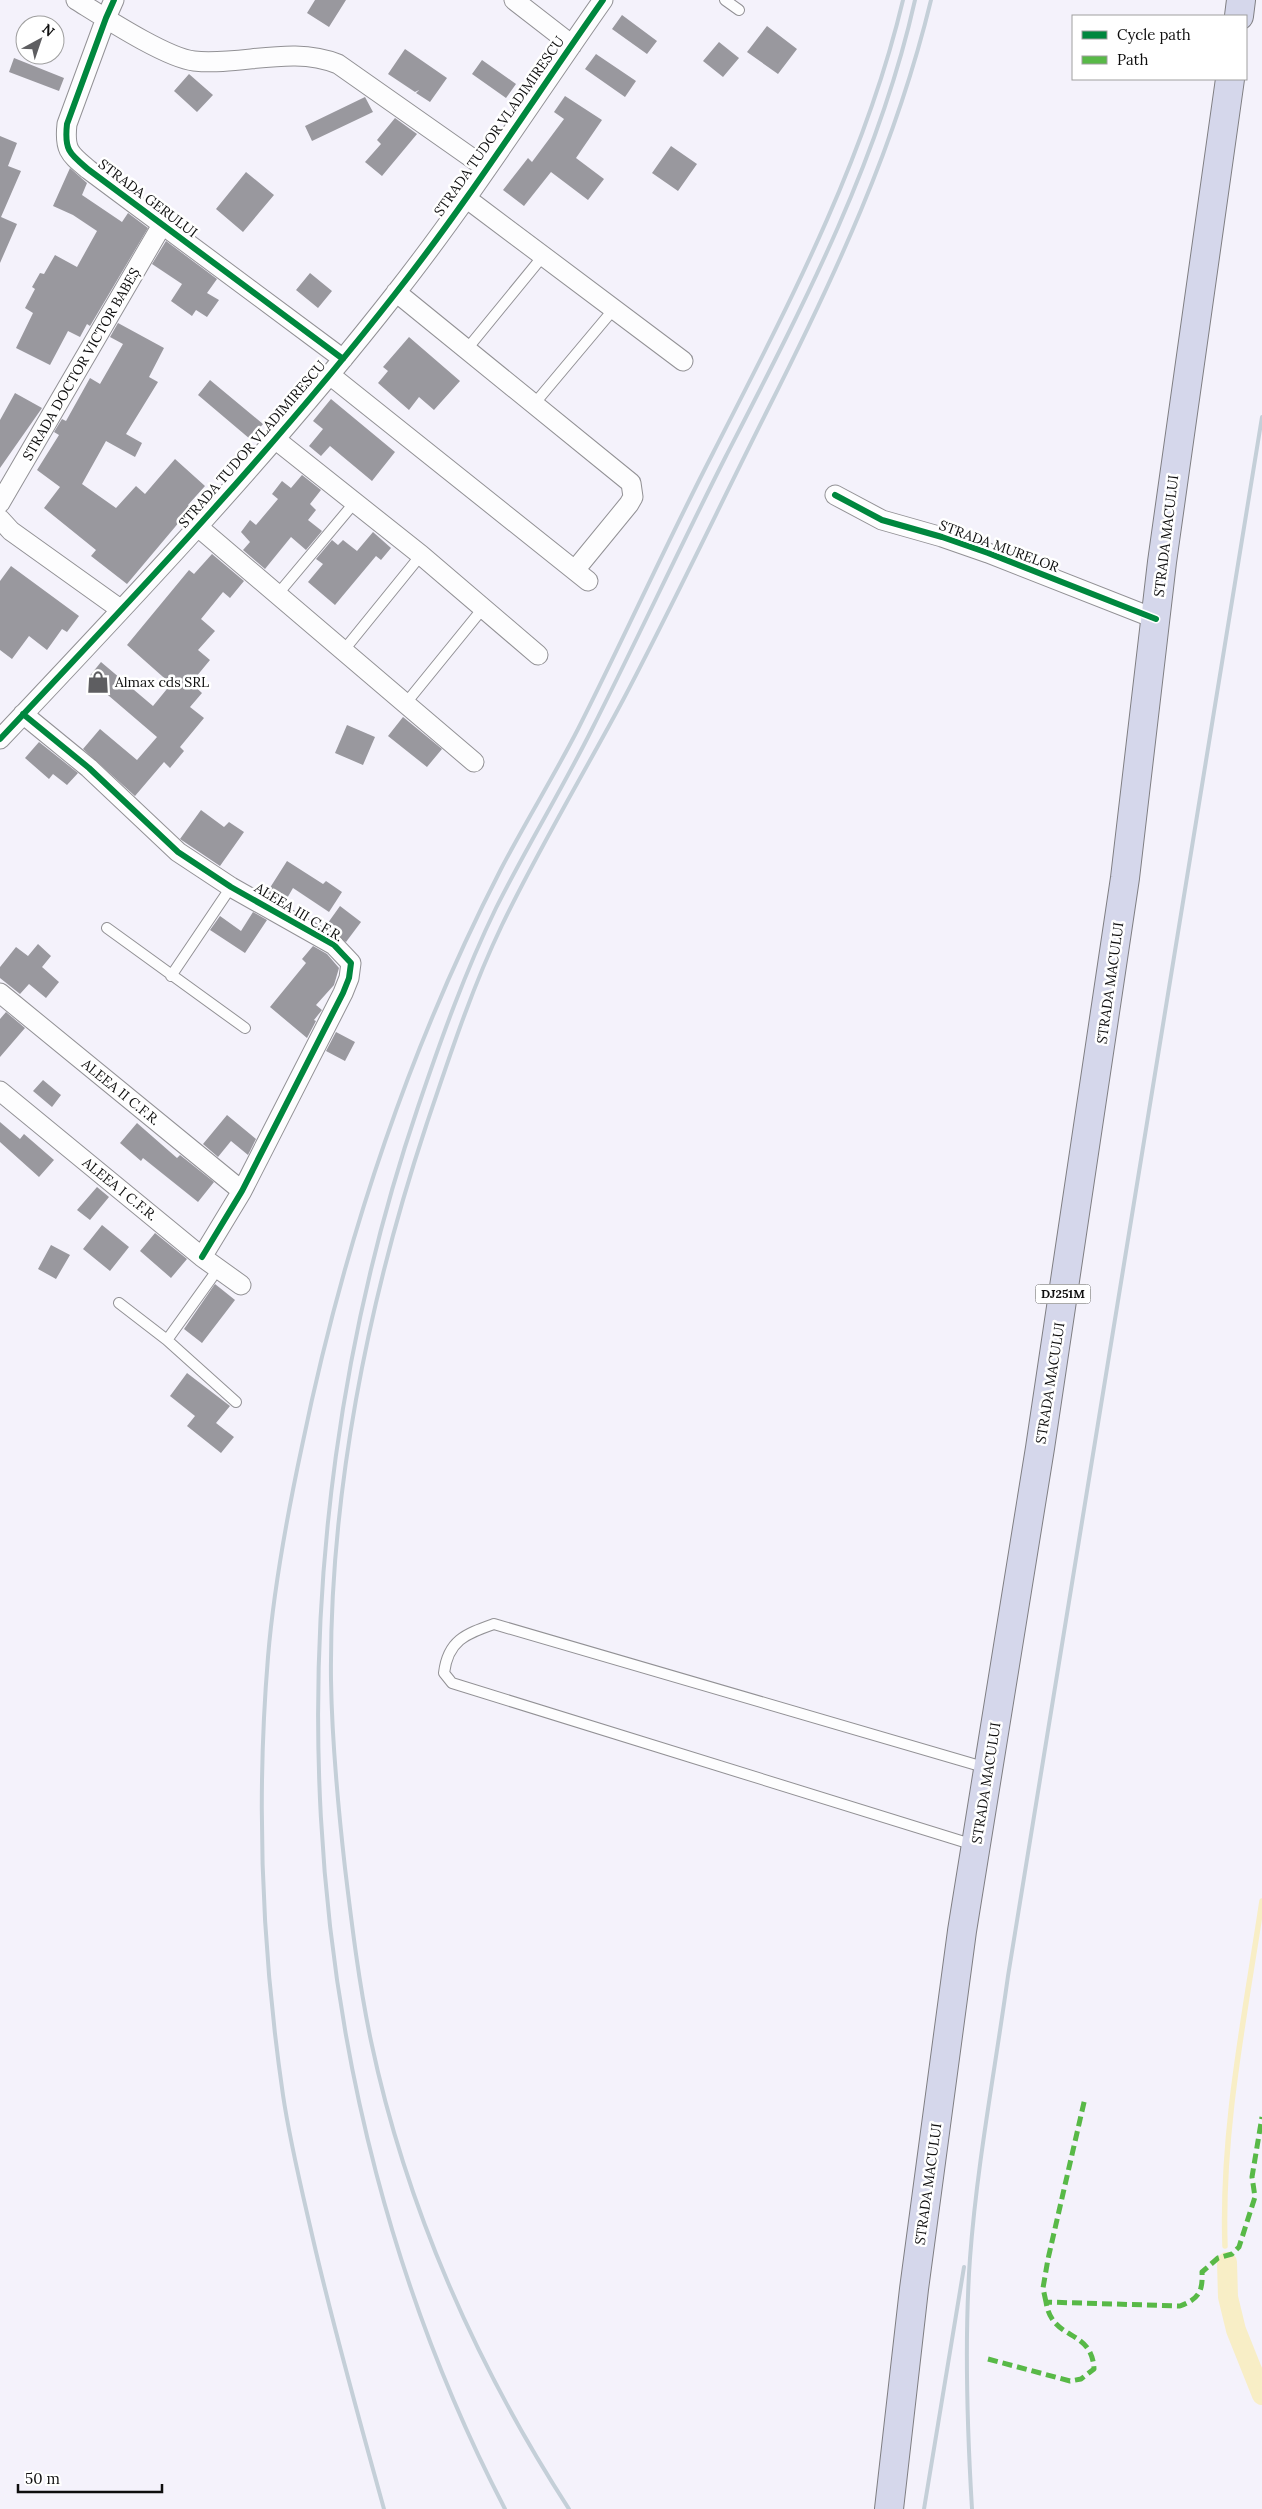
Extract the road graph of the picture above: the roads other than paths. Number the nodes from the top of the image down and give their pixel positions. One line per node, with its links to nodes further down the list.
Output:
1 (76, 0): 9 (street)
2 (114, 0): 9 (street, STRADA GERULUI)
3 (514, 0): 10 (street)
4 (603, 0): 10 (street, STRADA TUDOR VLADIMIRESCU)
5 (726, 0): 7 (lane)
6 (1241, 0): 8 (highway)
7 (739, 10)
8 (1238, 15)
9 (106, 18): 12 (street); 14 (street, STRADA GERULUI)
10 (572, 44): 12 (street, STRADA TUDOR VLADIMIRESCU)
11 (1230, 80): 33 (highway, STRADA MACULUI / DJ251M)
12 (486, 168): 13 (street, STRADA TUDOR VLADIMIRESCU)
13 (466, 198): 15 (street, STRADA TUDOR VLADIMIRESCU); 16 (street, STRADA TUDOR VLADIMIRESCU)
14 (162, 225): 19 (street, STRADA GERULUI); 26 (street, STRADA DOCTOR VICTOR BABEȘ)
15 (543, 256): 17 (street, STRADA TUDOR VLADIMIRESCU); 18 (lane)
16 (396, 292): 18 (street, STRADA TUDOR VLADIMIRESCU); 19 (street, STRADA TUDOR VLADIMIRESCU)
17 (613, 310): 20 (street, STRADA TUDOR VLADIMIRESCU); 22 (lane)
18 (467, 349): 22 (street, STRADA TUDOR VLADIMIRESCU)
19 (343, 359): 21 (street, STRADA TUDOR VLADIMIRESCU)
20 (684, 361)
21 (330, 375): 22 (street, STRADA TUDOR VLADIMIRESCU); 23 (street, STRADA TUDOR VLADIMIRESCU)
22 (535, 403)
23 (274, 439): 25 (street, STRADA TUDOR VLADIMIRESCU); 28 (street, STRADA TUDOR VLADIMIRESCU)
24 (835, 495): 33 (street, STRADA MURELOR)
25 (355, 502): 29 (street, STRADA TUDOR VLADIMIRESCU); 30 (lane)
26 (0, 504)
27 (0, 520): 32 (street)
28 (197, 526): 30 (street, STRADA TUDOR VLADIMIRESCU); 32 (street, STRADA TUDOR VLADIMIRESCU)
29 (421, 555): 31 (street, STRADA TUDOR VLADIMIRESCU); 34 (lane)
30 (277, 595): 34 (street, STRADA TUDOR VLADIMIRESCU)
31 (484, 607): 35 (street, STRADA TUDOR VLADIMIRESCU); 36 (lane)
32 (120, 609): 37 (street, STRADA TUDOR VLADIMIRESCU)
33 (1156, 619): 53 (highway, STRADA MACULUI / DJ251M)
34 (344, 650): 36 (street, STRADA TUDOR VLADIMIRESCU)
35 (538, 654)
36 (406, 704): 39 (street, STRADA TUDOR VLADIMIRESCU)
37 (24, 714): 38 (street, STRADA TUDOR VLADIMIRESCU); 40 (street, ALEEA III C.F.R.)
38 (0, 739)
39 (474, 762)
40 (231, 886): 42 (lane); 46 (street, ALEEA III C.F.R.)
41 (107, 928): 42 (lane)
42 (171, 976): 44 (lane)
43 (0, 993): 46 (street, ALEEA II C.F.R.)
44 (245, 1028)
45 (0, 1091): 47 (street, ALEEA I C.F.R.)
46 (242, 1191): 47 (street, ALEEA III C.F.R.)
47 (202, 1257): 48 (street, ALEEA I C.F.R.)
48 (218, 1269): 49 (street, ALEEA I C.F.R.); 51 (lane)
49 (241, 1286)
50 (119, 1303): 51 (lane)
51 (167, 1340): 52 (lane)
52 (236, 1402)
53 (988, 1768): 54 (highway, STRADA MACULUI / DJ251M); 54 (lane)
54 (977, 1845): 55 (highway, STRADA MACULUI / DJ251M)
55 (889, 2509)

